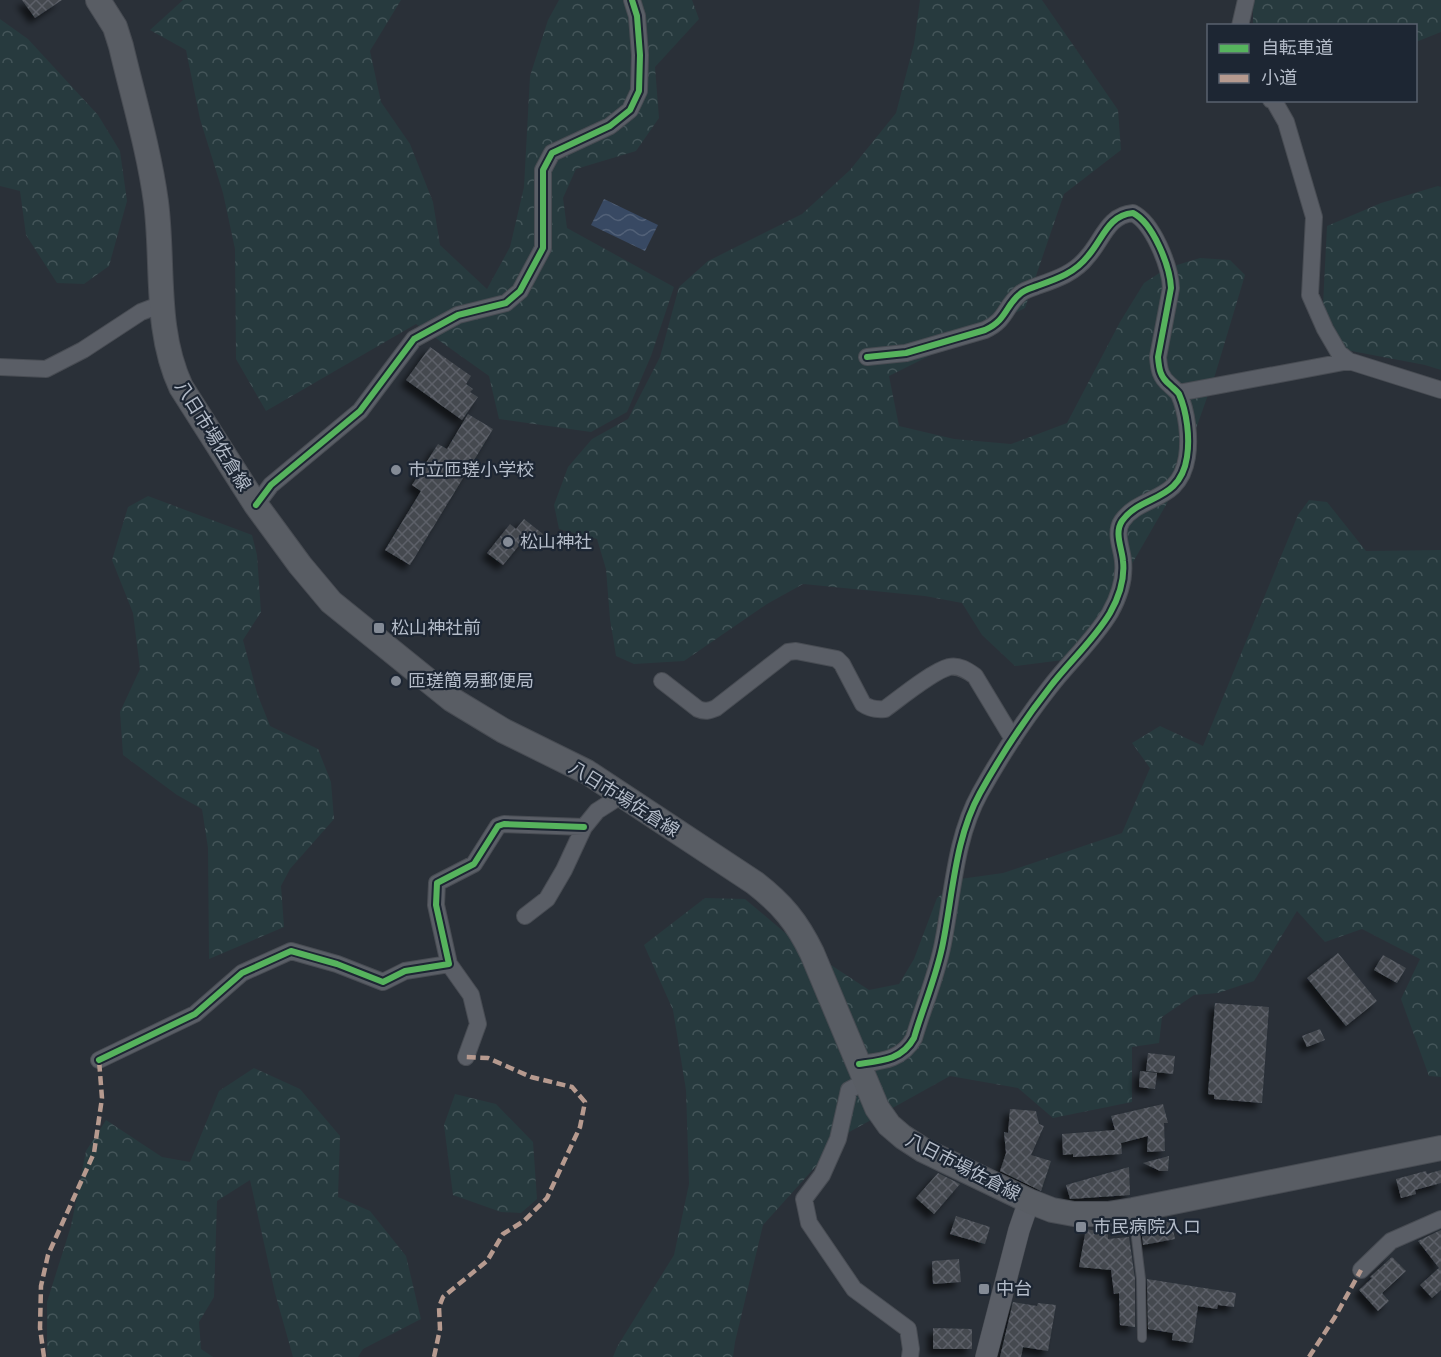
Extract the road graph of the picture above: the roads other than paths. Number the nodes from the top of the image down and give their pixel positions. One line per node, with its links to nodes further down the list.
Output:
1 (98, 0): 6 (main road, 八日市場佐倉線)
2 (632, 0): 12 (street)
3 (1246, 0): 4 (street)
4 (1240, 24)
5 (1275, 102): 8 (street)
6 (162, 303): 9 (street); 12 (main road, 八日市場佐倉線)
7 (867, 357): 11 (street)
8 (1349, 361): 10 (street); 11 (street)
9 (0, 367)
10 (1441, 390)
11 (1178, 393): 14 (street)
12 (256, 505): 15 (main road, 八日市場佐倉線)
13 (662, 681): 14 (street)
14 (1013, 739): 21 (street)
15 (622, 795): 16 (street); 21 (main road, 八日市場佐倉線)
16 (584, 827): 17 (street); 18 (street)
17 (525, 916)
18 (449, 964): 19 (street); 20 (street)
19 (466, 1057)
20 (99, 1060)
21 (862, 1073): 23 (main road, 八日市場佐倉線); 28 (street)
22 (1441, 1148): 24 (main road, 八日市場佐倉線)
23 (1029, 1201): 24 (main road, 八日市場佐倉線); 29 (street)
24 (1133, 1210): 27 (lane)
25 (1441, 1219): 26 (street)
26 (1361, 1270)
27 (1142, 1338)
28 (910, 1357)
29 (986, 1357)

